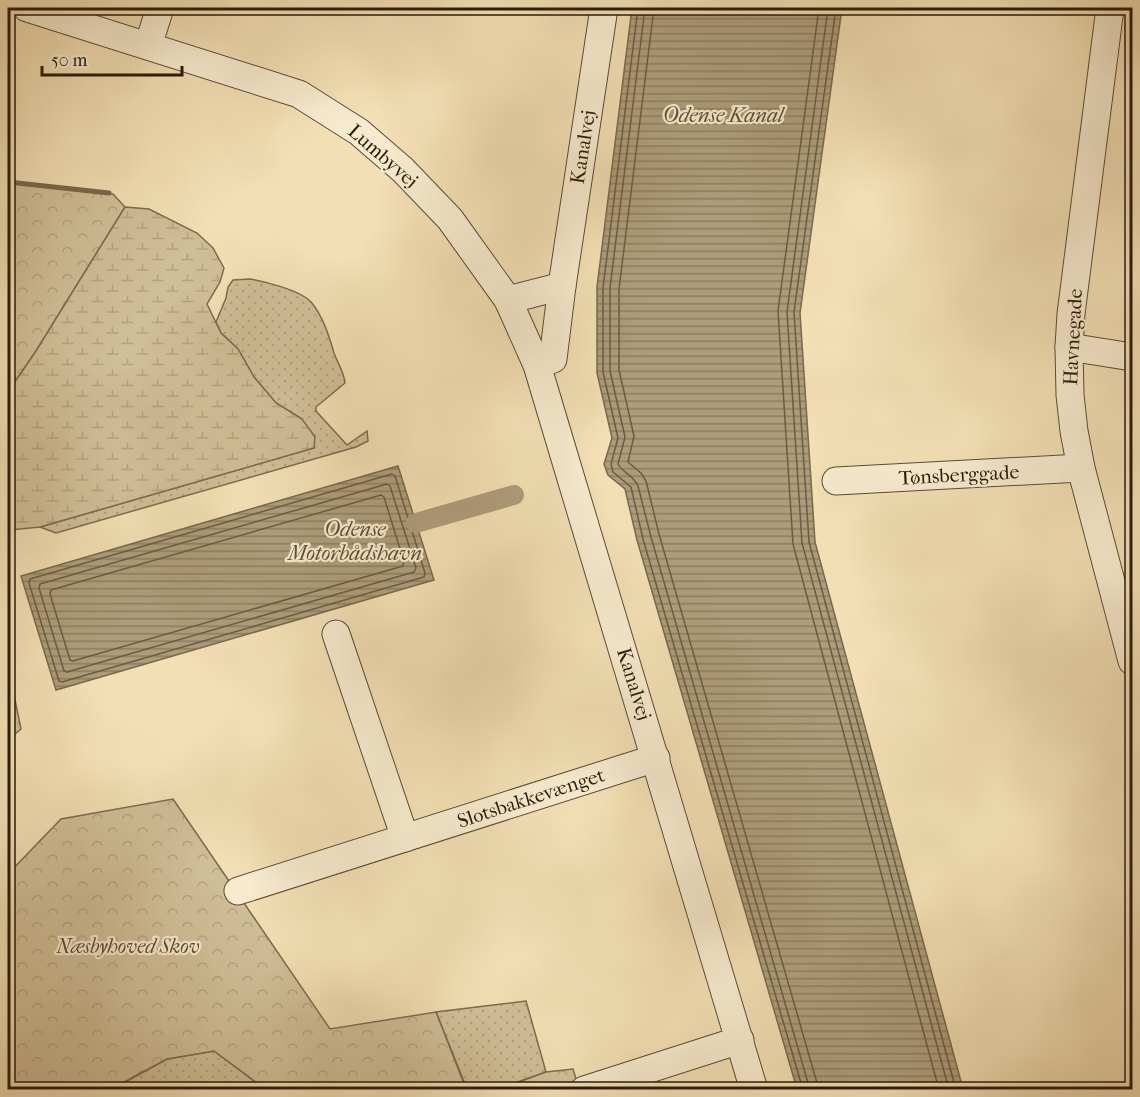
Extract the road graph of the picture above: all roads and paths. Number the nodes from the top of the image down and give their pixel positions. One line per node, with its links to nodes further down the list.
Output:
1 (27, 8): 5 (street, Lumbyvej)
2 (160, 8): 5 (street)
3 (604, 8): 6 (street, Kanalvej)
4 (1110, 8): 8 (street, Havnegade)
5 (148, 46): 7 (street, Lumbyvej)
6 (562, 286): 7 (street); 10 (street, Kanalvej)
7 (508, 300): 10 (street, Lumbyvej)
8 (1069, 347): 9 (street); 11 (street, Havnegade)
9 (1132, 357)
10 (537, 365): 15 (street, Kanalvej)
11 (1081, 468): 12 (street, Tønsberggade); 14 (street, Havnegade)
12 (836, 481)
13 (336, 634): 16 (street)
14 (1132, 661)
15 (656, 758): 16 (street, Slotsbakkevænget); 18 (street, Kanalvej)
16 (405, 838): 17 (street, Slotsbakkevænget)
17 (238, 891)
18 (740, 1040): 19 (street); 20 (street, Kanalvej)
19 (584, 1089)
20 (754, 1089)

